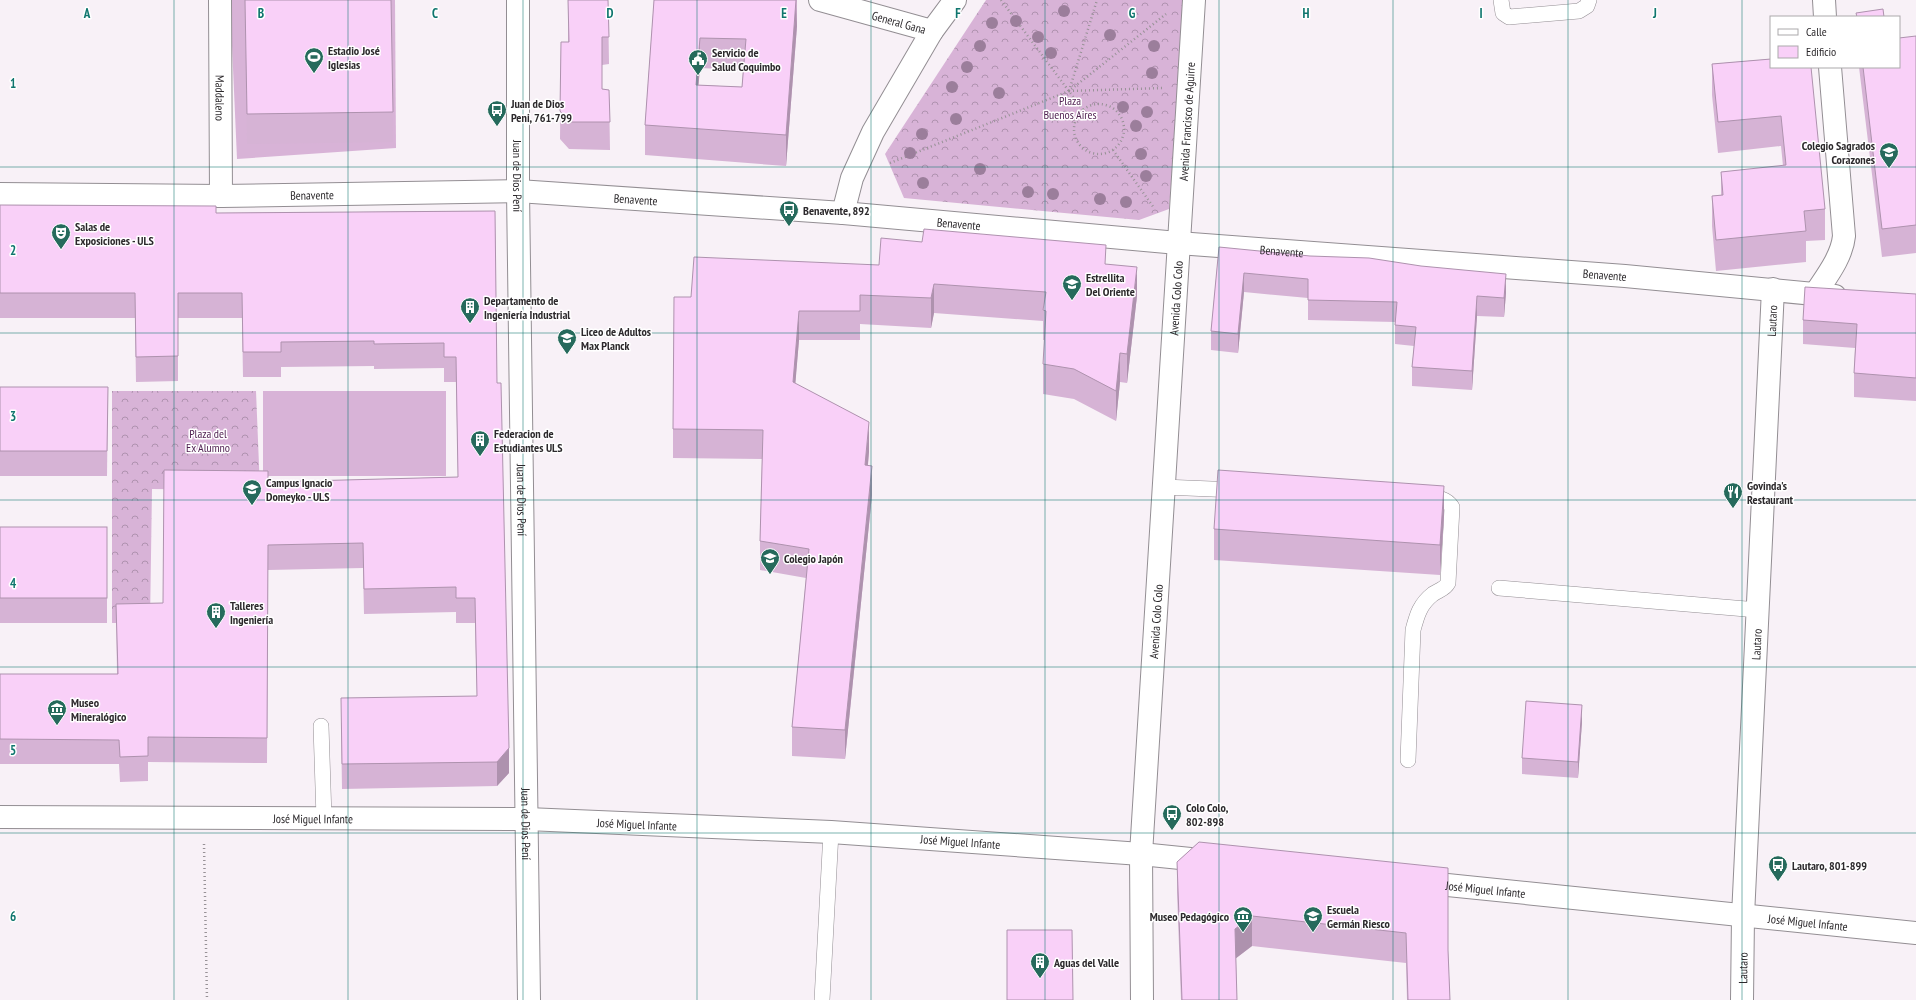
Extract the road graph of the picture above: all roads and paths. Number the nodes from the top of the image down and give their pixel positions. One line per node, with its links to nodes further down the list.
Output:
1 (220, 0): 22 (street, Maddaleno)
2 (518, 0): 20 (street, Juan de Dios Pení)
3 (820, 0): 13 (street, General Gana)
4 (955, 0): 13 (street)
5 (1001, 0): 16 (path)
6 (1097, 0): 16 (path)
7 (1194, 0): 15 (street, Avenida Francisco de Aguirre)
8 (1501, 0): 9 (lane)
9 (1589, 0)
10 (1824, 0): 12 (street)
11 (1172, 10): 16 (path)
12 (1825, 16)
13 (932, 31): 19 (street)
14 (1830, 68): 26 (street)
15 (1187, 87): 16 (path); 24 (street, Avenida Francisco de Aguirre)
16 (1069, 91): 17 (path); 19 (path)
17 (1083, 110): 18 (path); 18 (path)
18 (1113, 150): 24 (path)
19 (852, 178): 23 (street)
20 (518, 191): 22 (street, Benavente); 23 (street, Benavente); 38 (street, Juan de Dios Pení)
21 (0, 194): 22 (street, Benavente)
22 (221, 196)
23 (843, 213): 24 (street, Benavente)
24 (1178, 243): 25 (street, Benavente); 28 (street, Avenida Colo Colo)
25 (1773, 290): 26 (street, Benavente); 32 (street, Lautaro)
26 (1815, 294): 27 (street, Benavente)
27 (1854, 297)
28 (1163, 487): 29 (lane); 40 (street, Avenida Colo Colo)
29 (1253, 491)
30 (1410, 497): 34 (lane)
31 (1499, 588): 32 (lane)
32 (1758, 610): 43 (street, Lautaro)
33 (321, 726): 37 (lane)
34 (1408, 760)
35 (0, 817): 36 (street, José Miguel Infante)
36 (203, 818): 37 (street, José Miguel Infante); 45 (path)
37 (324, 818): 38 (street, José Miguel Infante)
38 (527, 819): 39 (street, José Miguel Infante); 46 (street, Juan de Dios Pení)
39 (831, 832): 40 (street, José Miguel Infante); 47 (lane)
40 (1141, 854): 41 (street, José Miguel Infante); 48 (street, Avenida Colo Colo)
41 (1228, 863)
42 (1395, 880): 43 (street, José Miguel Infante)
43 (1743, 916): 44 (street, José Miguel Infante); 49 (street, Lautaro)
44 (1916, 933)
45 (207, 1000)
46 (529, 1000)
47 (822, 1000)
48 (1142, 1000)
49 (1742, 1000)

